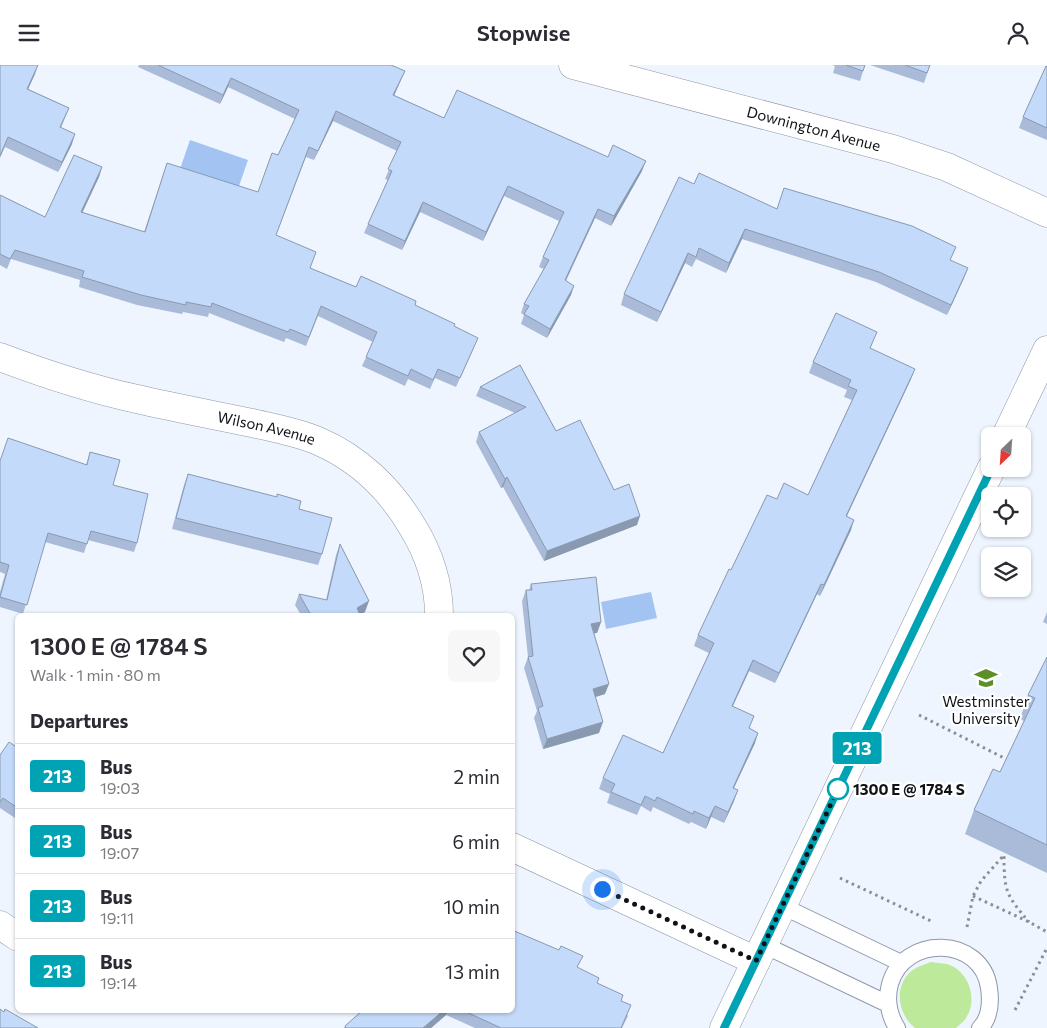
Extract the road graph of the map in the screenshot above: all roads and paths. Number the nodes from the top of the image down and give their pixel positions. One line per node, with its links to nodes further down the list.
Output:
1 (573, 65): 2 (street, Downington Avenue)
2 (1047, 213)
3 (1047, 350): 5 (street)
4 (0, 357): 7 (street, Wilson Avenue)
5 (1010, 427)
6 (986, 477): 13 (street)
7 (439, 613)
8 (920, 715): 9 (path)
9 (1008, 760)
10 (515, 848): 21 (street)
11 (840, 878): 16 (path)
12 (973, 896): 14 (path); 14 (path); 17 (path)
13 (782, 906): 21 (street); 22 (lane)
14 (1029, 921): 18 (path)
15 (0, 925): 19 (street)
16 (939, 925)
17 (967, 930)
18 (1047, 932)
19 (15, 935)
20 (1047, 948): 24 (path)
21 (760, 953): 23 (lane); 25 (street)
22 (901, 963): 23 (lane); 27 (lane)
23 (888, 1004): 26 (lane)
24 (1011, 1018)
25 (724, 1028)
26 (897, 1028)
27 (980, 1028)

